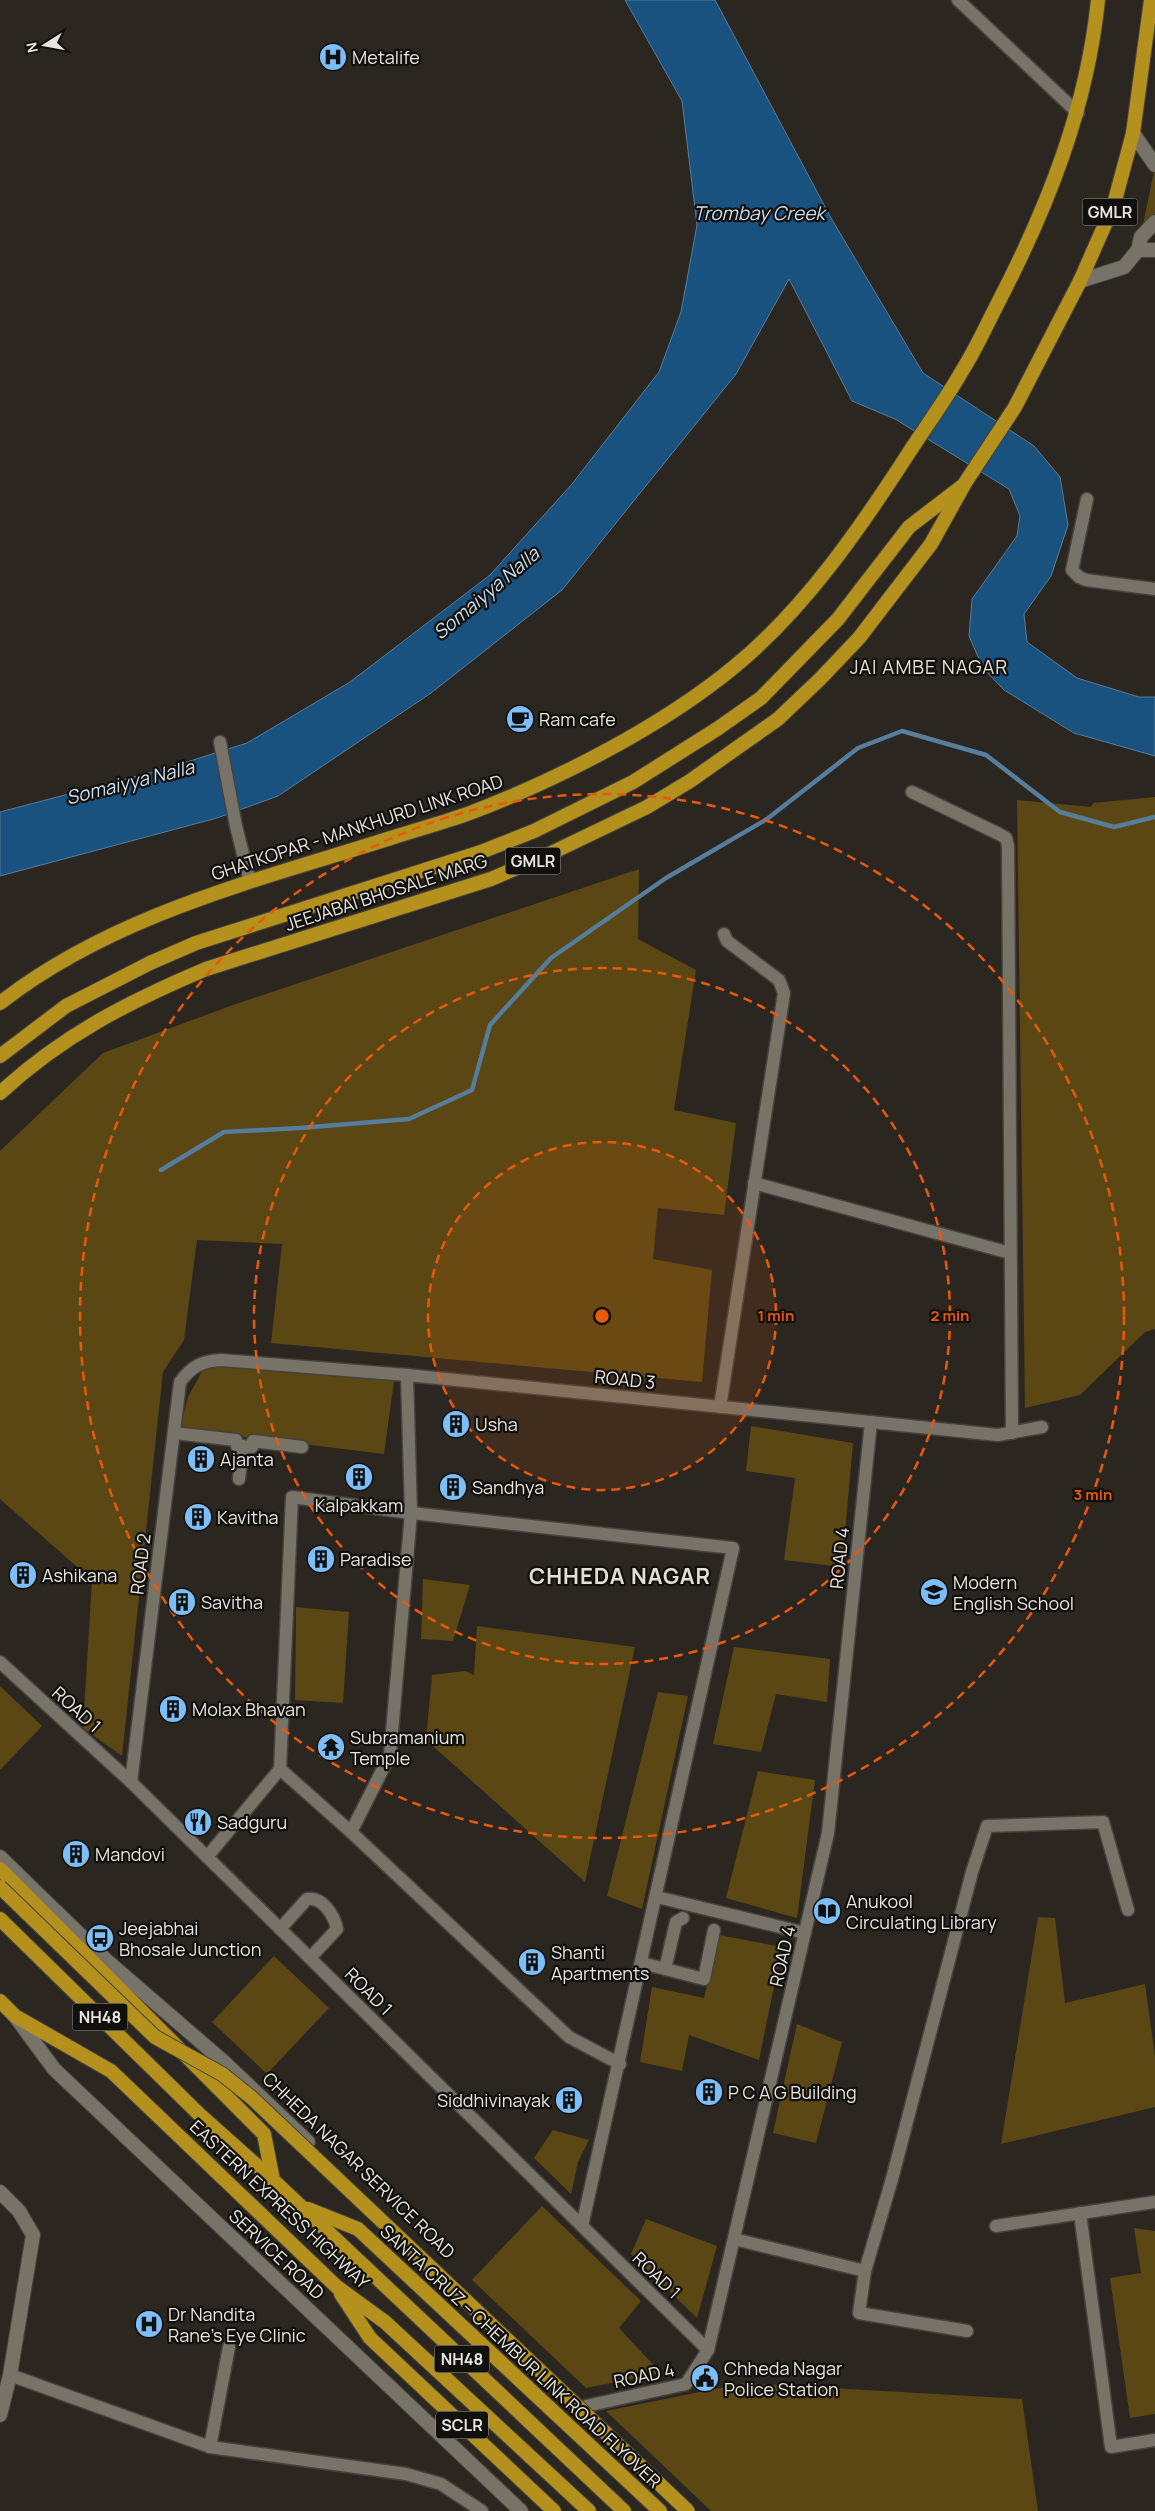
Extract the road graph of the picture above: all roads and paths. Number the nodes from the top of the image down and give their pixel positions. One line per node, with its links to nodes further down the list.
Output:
1 (958, 0): 4 (street)
2 (1098, 0): 4 (highway)
3 (1151, 0): 5 (highway, GMLR)
4 (1078, 113): 16 (highway, GHATKOPAR - MANKHURD LINK ROAD)
5 (1133, 133): 6 (street); 10 (highway, GMLR)
6 (1155, 165)
7 (1155, 222): 8 (street)
8 (1138, 250): 9 (street); 10 (street)
9 (1155, 250)
10 (1080, 281): 11 (highway, GMLR)
11 (965, 483): 19 (highway); 20 (highway, JEEJABAI BHOSALE MARG / GMLR)
12 (1087, 499): 13 (street)
13 (1155, 589)
14 (221, 745): 16 (street)
15 (912, 792): 22 (street)
16 (250, 882): 18 (highway, GHATKOPAR - MANKHURD LINK ROAD)
17 (724, 934): 21 (street)
18 (0, 1003)
19 (0, 1056)
20 (0, 1093)
21 (754, 1183): 22 (street); 25 (street)
22 (1010, 1253): 29 (street)
23 (202, 1361): 24 (street, ROAD 3); 28 (street, ROAD 2)
24 (407, 1375): 25 (street, ROAD 3); 33 (street)
25 (720, 1407): 26 (street, ROAD 3)
26 (871, 1422): 29 (street, ROAD 3); 48 (street, ROAD 4)
27 (1042, 1428): 29 (street, ROAD 3)
28 (174, 1433): 30 (street); 36 (street, ROAD 2)
29 (1012, 1433)
30 (243, 1446): 31 (street); 32 (street)
31 (302, 1447)
32 (239, 1479)
33 (411, 1513): 35 (street); 37 (street); 42 (street)
34 (0, 1662): 36 (street, ROAD 1)
35 (280, 1768): 37 (street); 39 (street)
36 (131, 1782): 39 (street, ROAD 1)
37 (351, 1832): 54 (street)
38 (0, 1857): 69 (street, CHHEDA NAGAR SERVICE ROAD)
39 (207, 1857): 46 (street, ROAD 1)
40 (0, 1869): 55 (highway)
41 (0, 1887): 80 (highway, bridge)
42 (657, 1897): 48 (street); 50 (street)
43 (1128, 1910): 63 (street)
44 (683, 1918): 51 (street)
45 (0, 1920): 55 (highway, NH48)
46 (280, 1929): 49 (street, ROAD 1); 49 (street)
47 (714, 1930): 51 (street)
48 (805, 1933): 62 (street, ROAD 4)
49 (310, 1958): 60 (street, ROAD 1)
50 (642, 1963): 51 (street); 54 (street)
51 (665, 1969)
52 (0, 2001): 53 (highway, EASTERN EXPRESS HIGHWAY / NH48)
53 (15, 2016): 64 (highway, EASTERN EXPRESS HIGHWAY / NH48); 74 (street, SERVICE ROAD)
54 (620, 2064): 60 (street)
55 (273, 2180): 58 (highway, EASTERN EXPRESS HIGHWAY / NH48)
56 (0, 2192): 68 (street)
57 (1155, 2202): 59 (street)
58 (301, 2207): 77 (highway, EASTERN EXPRESS HIGHWAY / NH48); 78 (highway, SANTA CRUZ – CHEMBUR LINK ROAD FLYOVER)
59 (1080, 2213): 61 (street); 71 (street)
60 (582, 2226): 67 (street, ROAD 1)
61 (996, 2226)
62 (734, 2239): 63 (street); 67 (street, ROAD 4)
63 (865, 2271): 65 (street)
64 (336, 2287): 75 (highway, SCLR); 76 (highway, EASTERN EXPRESS HIGHWAY / NH48)
65 (967, 2331)
66 (229, 2347): 72 (street)
67 (708, 2350): 69 (street, ROAD 4)
68 (10, 2375): 70 (street); 72 (street)
69 (586, 2406): 79 (street, CHHEDA NAGAR SERVICE ROAD)
70 (0, 2416)
71 (1155, 2440)
72 (210, 2447): 73 (street)
73 (482, 2511)
74 (521, 2511)
75 (554, 2511)
76 (589, 2511)
77 (624, 2511)
78 (660, 2511)
79 (682, 2511)
80 (688, 2511)

